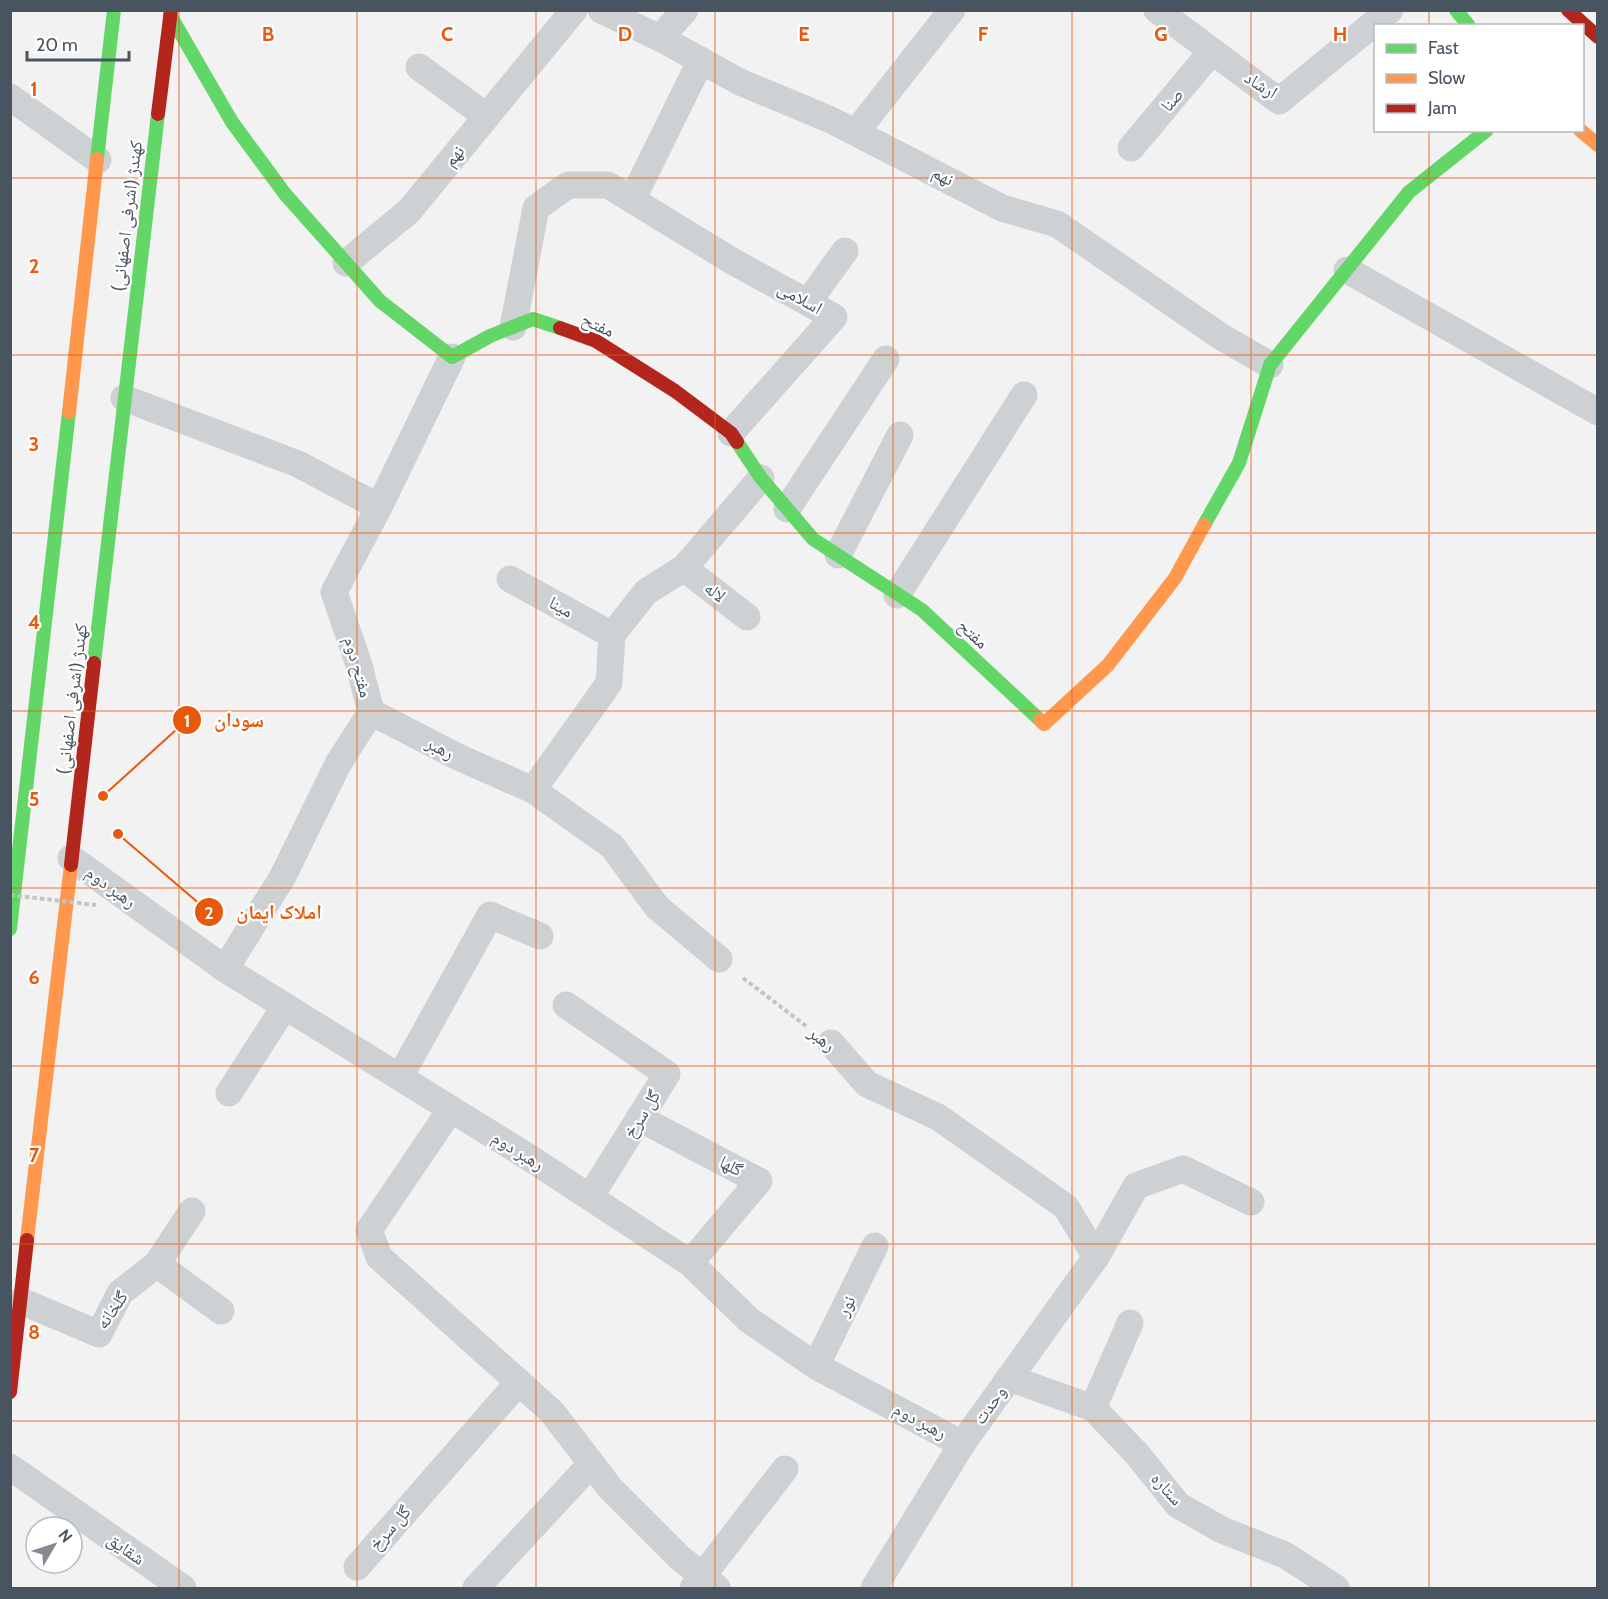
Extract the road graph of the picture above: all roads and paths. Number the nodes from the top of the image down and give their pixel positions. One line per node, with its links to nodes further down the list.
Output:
1 (114, 10): 26 (main road, کهندژ (اشرفی اصفهانی))
2 (574, 10): 20 (street, نهم)
3 (601, 10): 15 (street, نهم)
4 (685, 10): 15 (street)
5 (952, 10): 21 (street)
6 (1157, 10): 16 (street, ارشاد)
7 (1390, 10): 16 (street, ارشاد)
8 (1456, 10): 11 (main road)
9 (1568, 10): 13 (main road)
10 (171, 13): 29 (main road); 37 (main road, کهندژ (اشرفی اصفهانی))
11 (1467, 24)
12 (1584, 24): 14 (main road)
13 (1584, 24)
14 (1598, 37)
15 (660, 38): 17 (street, نهم)
16 (1212, 51): 25 (street, صنا)
17 (701, 60): 21 (street, نهم); 27 (street)
18 (419, 67): 20 (street)
19 (10, 97): 26 (street)
20 (486, 116): 29 (street, نهم)
21 (856, 132): 35 (street, نهم)
22 (1484, 132): 30 (main road)
23 (1582, 132): 24 (main road)
24 (1598, 146)
25 (1131, 148)
26 (98, 160): 52 (main road, کهندژ (اشرفی اصفهانی))
27 (632, 200): 31 (street, اسلامی); 32 (street, اسلامی)
28 (845, 251): 31 (street)
29 (346, 263): 33 (main road)
30 (1347, 270): 35 (main road); 38 (street)
31 (808, 302): 39 (street, اسلامی)
32 (513, 327): 33 (main road, مفتح); 39 (main road, مفتح)
33 (452, 357): 42 (street, مفتح دوم)
34 (886, 359): 43 (street)
35 (1270, 365): 47 (main road, مفتح)
36 (1024, 395): 47 (street)
37 (124, 398): 42 (street); 53 (main road, کهندژ (اشرفی اصفهانی))
38 (1598, 412)
39 (731, 434): 41 (main road, مفتح)
40 (900, 435): 44 (street)
41 (761, 478): 43 (main road, مفتح); 45 (street)
42 (379, 507): 50 (street, مفتح دوم)
43 (787, 509): 44 (main road, مفتح)
44 (838, 555): 47 (main road, مفتح)
45 (684, 568): 48 (street, لاله); 49 (street)
46 (510, 579): 49 (street, مینا)
47 (897, 594)
48 (747, 617)
49 (612, 635): 51 (street)
50 (371, 712): 51 (street, رهبر); 59 (street, مفتح دوم)
51 (533, 790): 58 (street, رهبر)
52 (17, 802): 56 (main road, کهندژ (اشرفی اصفهانی))
53 (71, 858): 59 (street, رهبر دوم); 74 (main road, کهندژ (اشرفی اصفهانی))
54 (10, 895): 55 (path, bridge)
55 (96, 905)
56 (10, 929)
57 (540, 936): 63 (street)
58 (718, 959): 62 (path, رهبر)
59 (225, 969): 61 (street, رهبر دوم)
60 (566, 1005): 66 (street, گل سرخ)
61 (285, 1006): 63 (street, رهبر دوم); 64 (street)
62 (831, 1044): 71 (street, رهبر)
63 (400, 1077): 65 (street, رهبر دوم)
64 (229, 1093)
65 (451, 1109): 67 (street, رهبر دوم); 79 (street)
66 (639, 1118): 67 (street, گل سرخ); 73 (street, گلها)
67 (590, 1197): 73 (street, رهبر دوم)
68 (1251, 1202): 71 (street)
69 (192, 1211): 72 (street)
70 (875, 1246): 77 (street, نور)
71 (1096, 1257): 78 (street, وحدت)
72 (156, 1263): 74 (street, گلخانه); 75 (street)
73 (690, 1263): 77 (street, رهبر دوم)
74 (21, 1300): 80 (main road, کهندژ (اشرفی اصفهانی))
75 (221, 1311)
76 (1130, 1323): 81 (street)
77 (816, 1366): 82 (street, رهبر دوم)
78 (1009, 1378): 81 (street, ستاره); 82 (street, وحدت)
79 (519, 1382): 83 (street); 86 (street, گل سرخ)
80 (10, 1392)
81 (1093, 1408): 91 (street, ستاره)
82 (962, 1444): 90 (street, وحدت)
83 (591, 1464): 87 (street); 89 (street)
84 (10, 1467): 88 (street, شقایق)
85 (785, 1469): 87 (street)
86 (357, 1567)
87 (704, 1584)
88 (183, 1588)
89 (476, 1588)
90 (874, 1588)
91 (1336, 1588)

